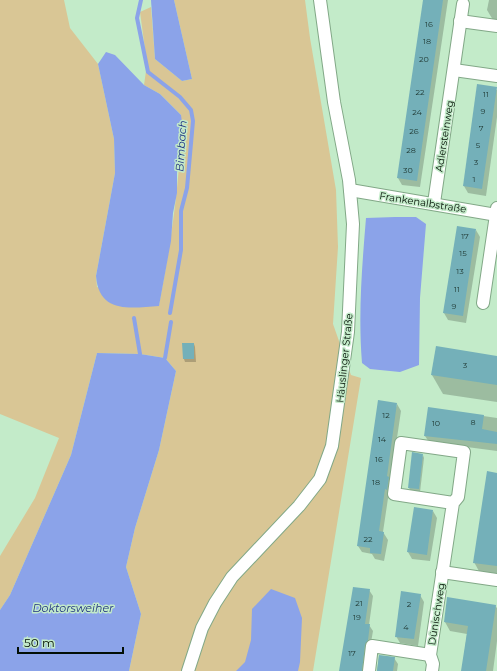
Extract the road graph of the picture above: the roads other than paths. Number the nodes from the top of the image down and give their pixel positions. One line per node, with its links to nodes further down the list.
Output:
1 (320, 0): 7 (street, Häuslinger Straße)
2 (463, 4): 3 (street, Adlersteinweg)
3 (460, 21): 4 (street); 5 (street, Adlersteinweg)
4 (497, 26)
5 (454, 70): 6 (street); 8 (street, Adlersteinweg)
6 (497, 76)
7 (350, 190): 8 (street, Frankenalbstraße); 15 (street, Häuslinger Straße)
8 (434, 203): 9 (street, Frankenalbstraße)
9 (497, 212): 10 (street)
10 (483, 303)
11 (452, 503): 11 (street, Dünischweg); 12 (street, Dünischweg)
12 (442, 573): 13 (street); 14 (street, Dünischweg)
13 (497, 580)
14 (430, 655): 16 (street, Dünischweg); 17 (street, Dünischweg)
15 (188, 671)
16 (369, 671)
17 (432, 671)

